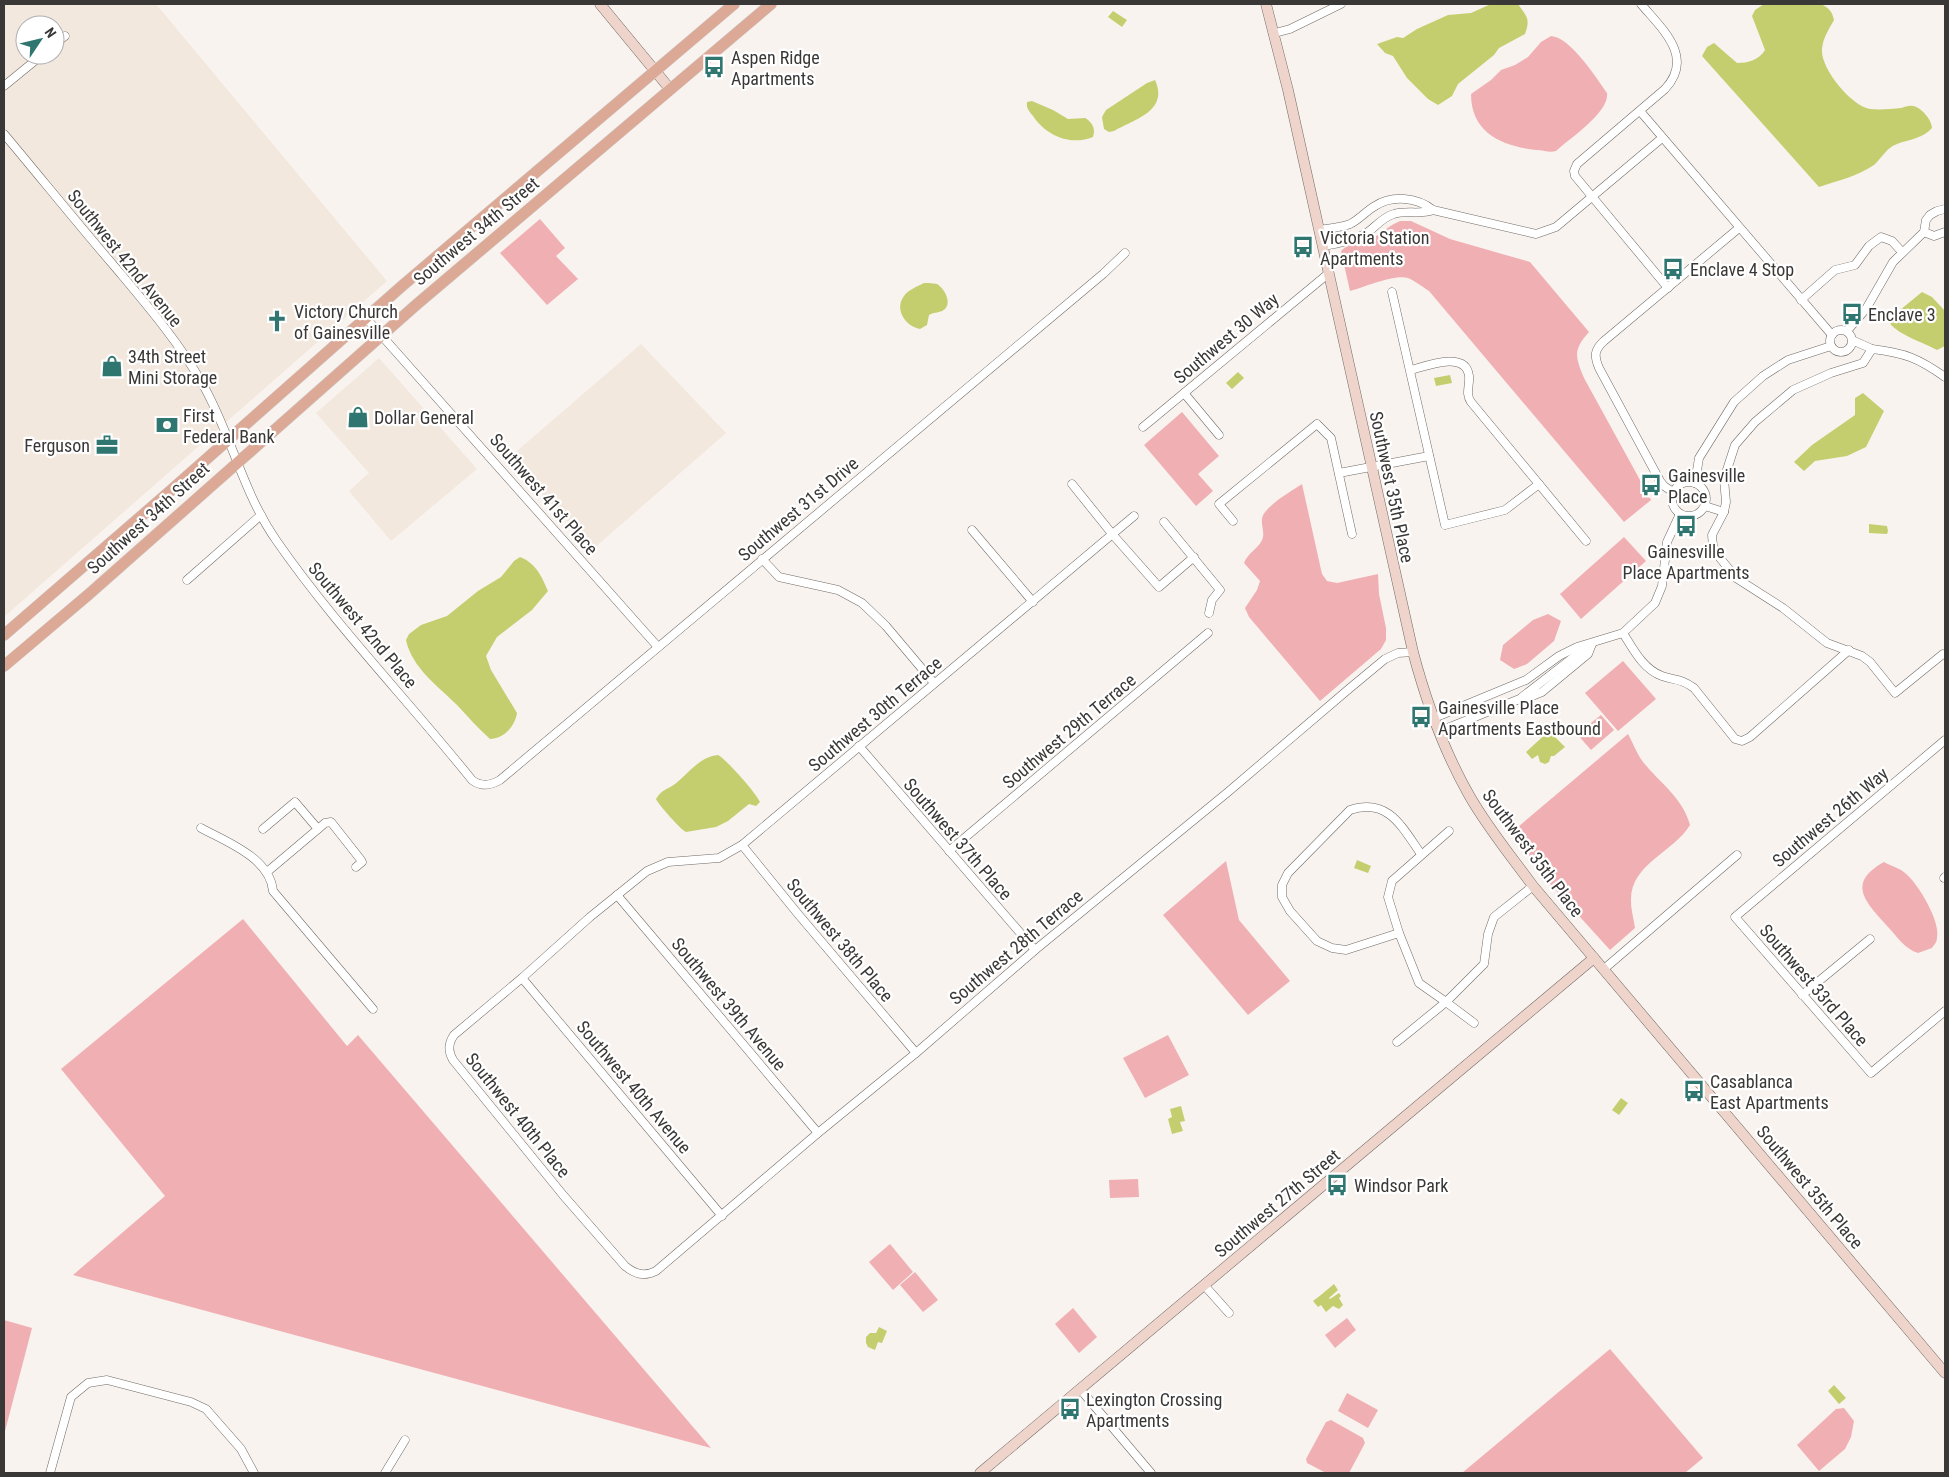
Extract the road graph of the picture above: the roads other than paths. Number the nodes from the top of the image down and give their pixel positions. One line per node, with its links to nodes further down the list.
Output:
1 (600, 4): 9 (street)
2 (734, 4): 9 (main road, Southwest 34th Street)
3 (771, 4): 11 (main road, Southwest 34th Street)
4 (1266, 4): 7 (street, Southwest 35th Place)
5 (1341, 4): 7 (street)
6 (1641, 4): 12 (street)
7 (1275, 33): 20 (street, Southwest 35th Place)
8 (30, 65): 10 (street)
9 (655, 70): 11 (street); 31 (main road, Southwest 34th Street)
10 (4, 86)
11 (670, 88): 34 (main road, Southwest 34th Street)
12 (1640, 111): 14 (street); 15 (street)
13 (4, 134): 43 (street, Southwest 42nd Avenue)
14 (1662, 138): 15 (street); 19 (street)
15 (1591, 197): 17 (street); 28 (street)
16 (1945, 208): 21 (street)
17 (1433, 210): 18 (street); 23 (street)
18 (1354, 222): 20 (street); 23 (street)
19 (1739, 228): 28 (street); 30 (street)
20 (1319, 230): 24 (street, Southwest 35th Place)
21 (1924, 232): 22 (street); 25 (street)
22 (1945, 232)
23 (1358, 237): 24 (street)
24 (1323, 246): 27 (street, Southwest 35th Place)
25 (1902, 252): 30 (street); 32 (street)
26 (1125, 253): 64 (street, Southwest 31st Drive)
27 (1329, 273): 40 (street, Southwest 30 Way); 46 (street, Southwest 35th Place)
28 (1668, 288): 51 (street)
29 (1392, 292): 38 (street)
30 (1801, 300): 33 (street)
31 (366, 318): 34 (street, Southwest 41st Place); 43 (main road, Southwest 34th Street)
32 (1847, 331): 33 (street); 35 (street)
33 (1832, 335): 36 (street)
34 (381, 336): 45 (main road, Southwest 34th Street); 72 (street, Southwest 41st Place)
35 (1852, 340): 36 (street); 37 (street)
36 (1831, 346): 50 (street)
37 (1872, 349): 39 (street); 53 (street)
38 (1410, 370): 44 (street); 49 (street)
39 (1945, 377)
40 (1184, 393): 41 (street, Southwest 30 Way); 42 (street)
41 (1143, 427)
42 (1219, 435)
43 (228, 439): 45 (street, Southwest 42nd Avenue); 70 (main road, Southwest 34th Street)
44 (1429, 456): 46 (street); 49 (street)
45 (237, 462): 55 (street, Southwest 42nd Place); 76 (main road, Southwest 34th Street)
46 (1371, 466): 47 (street); 74 (street, Southwest 35th Place)
47 (1339, 473): 57 (street); 60 (street)
48 (1072, 484): 61 (street)
49 (1539, 484): 62 (street)
50 (1695, 484): 51 (street); 52 (street)
51 (1674, 492): 54 (street)
52 (1705, 506): 53 (street); 54 (street)
53 (1724, 512): 73 (street)
54 (1680, 514): 69 (street)
55 (262, 515): 65 (street); 85 (street, Southwest 42nd Place)
56 (1134, 516): 61 (street, Southwest 30th Terrace)
57 (1233, 521)
58 (1164, 522): 63 (street)
59 (972, 530): 66 (street)
60 (1352, 534)
61 (1113, 535): 63 (street); 66 (street, Southwest 30th Terrace)
62 (1586, 541)
63 (1194, 556): 67 (street)
64 (762, 559): 72 (street, Southwest 31st Drive); 79 (street)
65 (187, 580)
66 (1033, 602): 79 (street, Southwest 30th Terrace)
67 (1208, 613)
68 (1208, 633): 91 (street, Southwest 29th Terrace)
69 (1623, 633): 71 (street); 73 (street)
70 (4, 635)
71 (1592, 644): 77 (street); 78 (street); 80 (street)
72 (658, 647): 85 (street, Southwest 31st Drive)
73 (1849, 650): 75 (street)
74 (1413, 652): 81 (street, Southwest 35th Place); 101 (street, Southwest 28th Terrace)
75 (1945, 655)
76 (4, 666)
77 (1543, 668): 78 (street); 81 (street)
78 (1549, 677): 80 (street)
79 (934, 683): 84 (street, Southwest 30th Terrace)
80 (1522, 698): 82 (street)
81 (1434, 718): 82 (street, Southwest 35th Place)
82 (1440, 731): 96 (street, Southwest 35th Place)
83 (1945, 740): 98 (street, Southwest 26th Way)
84 (859, 746): 90 (street, Southwest 30th Terrace); 91 (street, Southwest 37th Place)
85 (489, 785)
86 (201, 828): 95 (street)
87 (263, 829): 88 (street)
88 (318, 829): 94 (street); 95 (street)
89 (1449, 832): 92 (street)
90 (742, 845): 97 (street, Southwest 30th Terrace); 111 (street, Southwest 38th Place)
91 (949, 851): 101 (street, Southwest 37th Place)
92 (1421, 854): 99 (street); 99 (street)
93 (1737, 855): 103 (street)
94 (356, 867)
95 (266, 872): 107 (street)
96 (1533, 886): 102 (street, Southwest 35th Place); 106 (street)
97 (617, 895): 104 (street, Southwest 40th Place); 112 (street, Southwest 39th Avenue)
98 (1735, 916): 105 (street, Southwest 33rd Place)
99 (1399, 933): 106 (street)
100 (1870, 939): 105 (street)
101 (1035, 950): 111 (street, Southwest 28th Terrace)
102 (1594, 958): 103 (street, Southwest 35th Place); 115 (street, Southwest 27th Street)
103 (1604, 969): 117 (street, Southwest 35th Place)
104 (522, 978): 113 (street, Southwest 40th Avenue); 114 (street, Southwest 40th Place)
105 (1802, 995): 108 (street, Southwest 33rd Place)
106 (1446, 1002): 109 (street); 110 (street)
107 (373, 1009)
108 (1945, 1011)
109 (1474, 1023)
110 (1397, 1042)
111 (916, 1053): 112 (street, Southwest 28th Terrace)
112 (818, 1133): 113 (street, Southwest 28th Terrace)
113 (722, 1216): 114 (street, Southwest 28th Terrace)
114 (644, 1274)
115 (1204, 1285): 116 (street); 118 (street, Southwest 27th Street)
116 (1229, 1313)
117 (1945, 1373)
118 (1080, 1389): 123 (street, Southwest 27th Street); 124 (street)
119 (405, 1440): 122 (street)
120 (50, 1473): 121 (street)
121 (254, 1473)
122 (385, 1473)
123 (980, 1473)
124 (1151, 1473)

